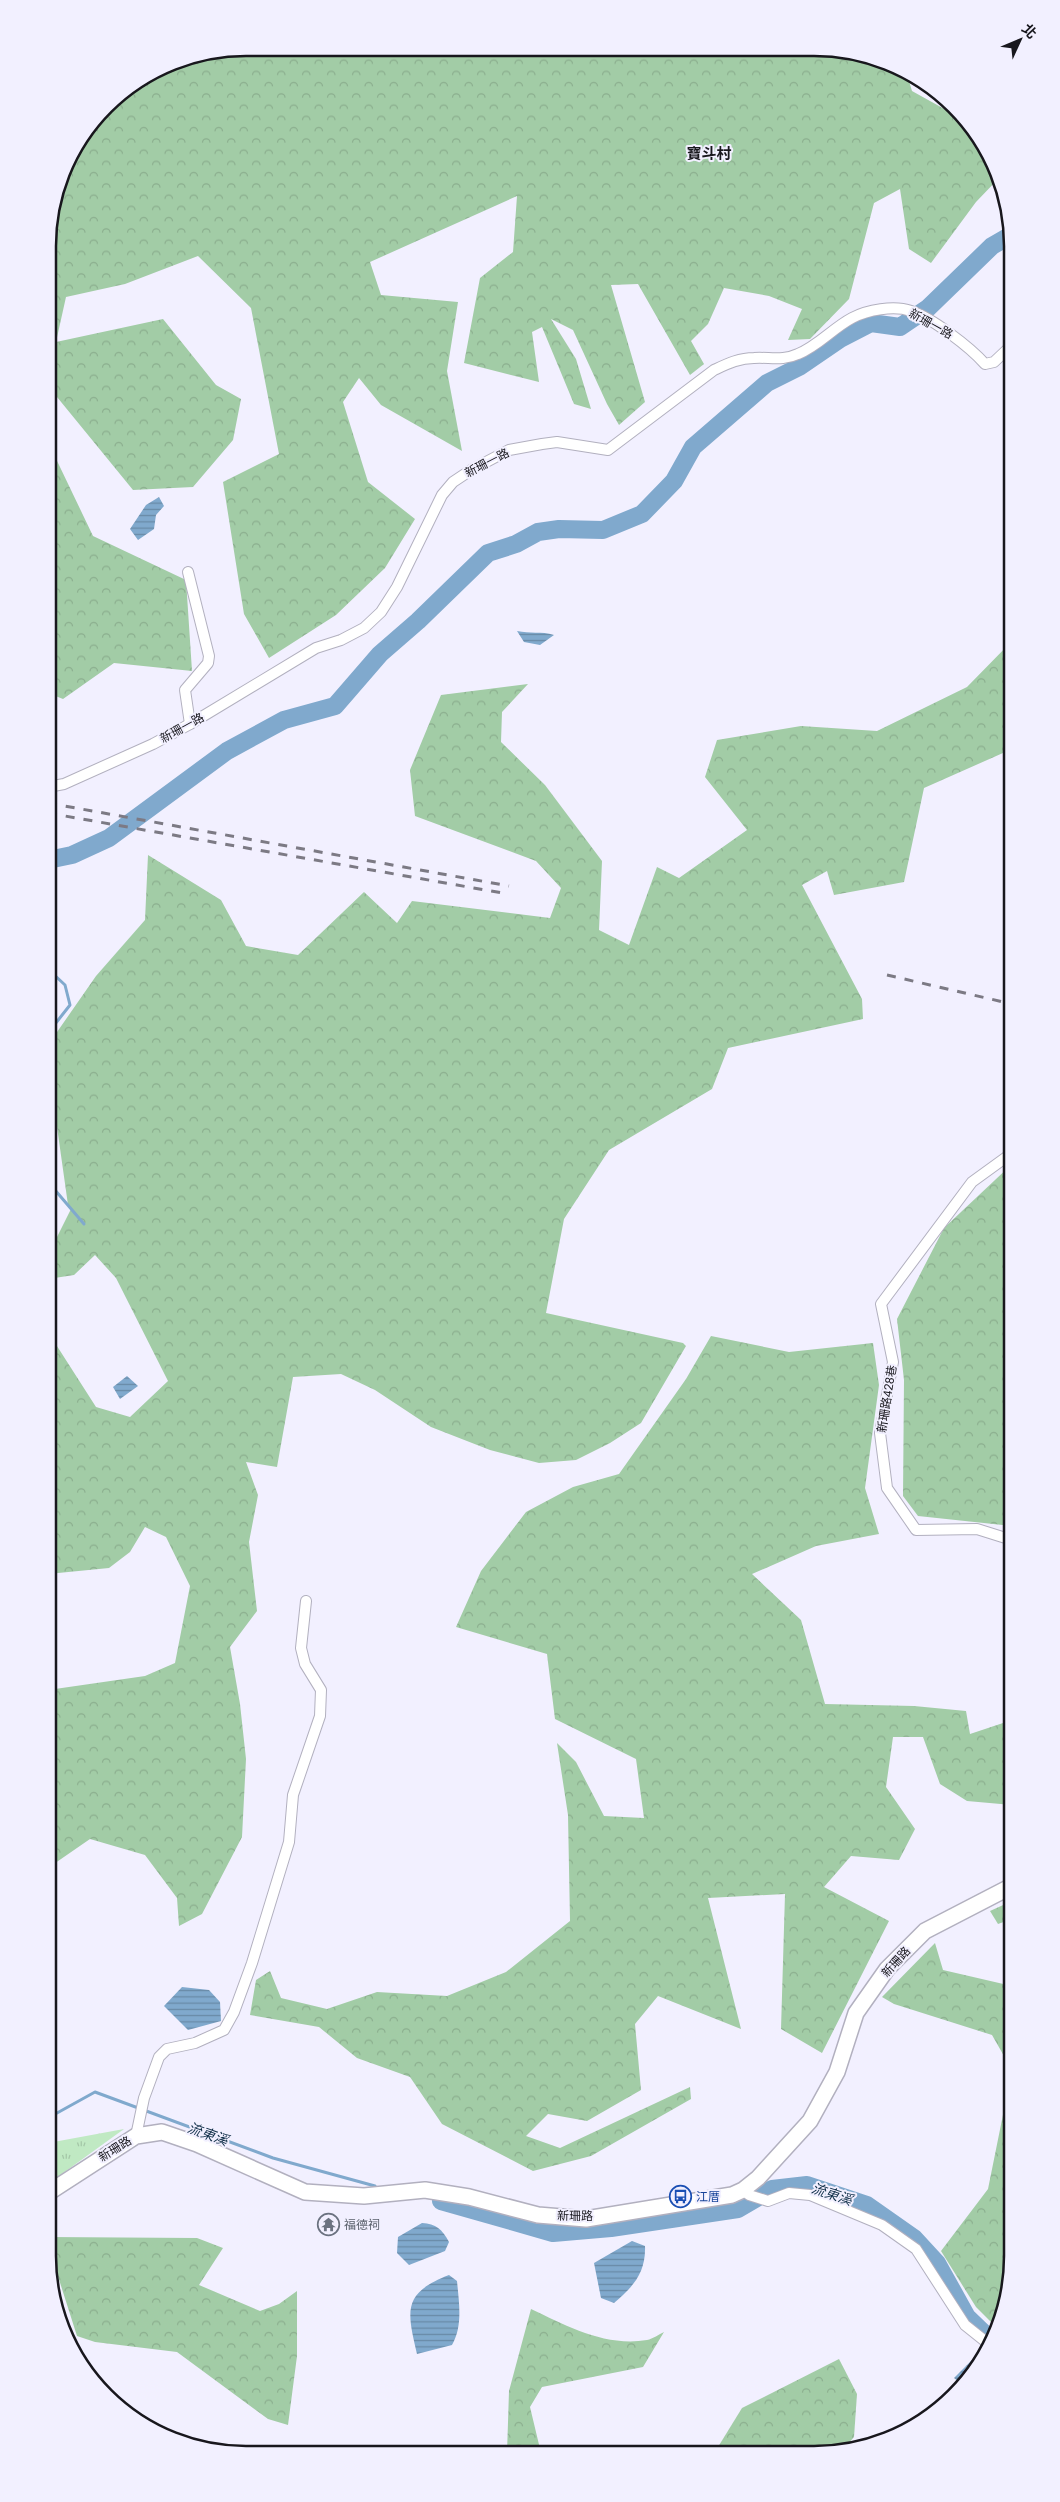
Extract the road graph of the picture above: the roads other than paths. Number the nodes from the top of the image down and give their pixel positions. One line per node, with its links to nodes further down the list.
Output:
1 (1004, 353): 3 (street, 新珊一路)
2 (188, 572): 3 (street)
3 (190, 724): 4 (street, 新珊一路)
4 (56, 786)
5 (1004, 1159): 6 (street, 新珊路428巷)
6 (1004, 1537)
7 (306, 1600): 9 (street)
8 (1004, 1890): 11 (street, 新珊路)
9 (137, 2129): 10 (street, 新珊路); 11 (street, 新珊路)
10 (56, 2187)
11 (746, 2193): 12 (street)
12 (984, 2340)

